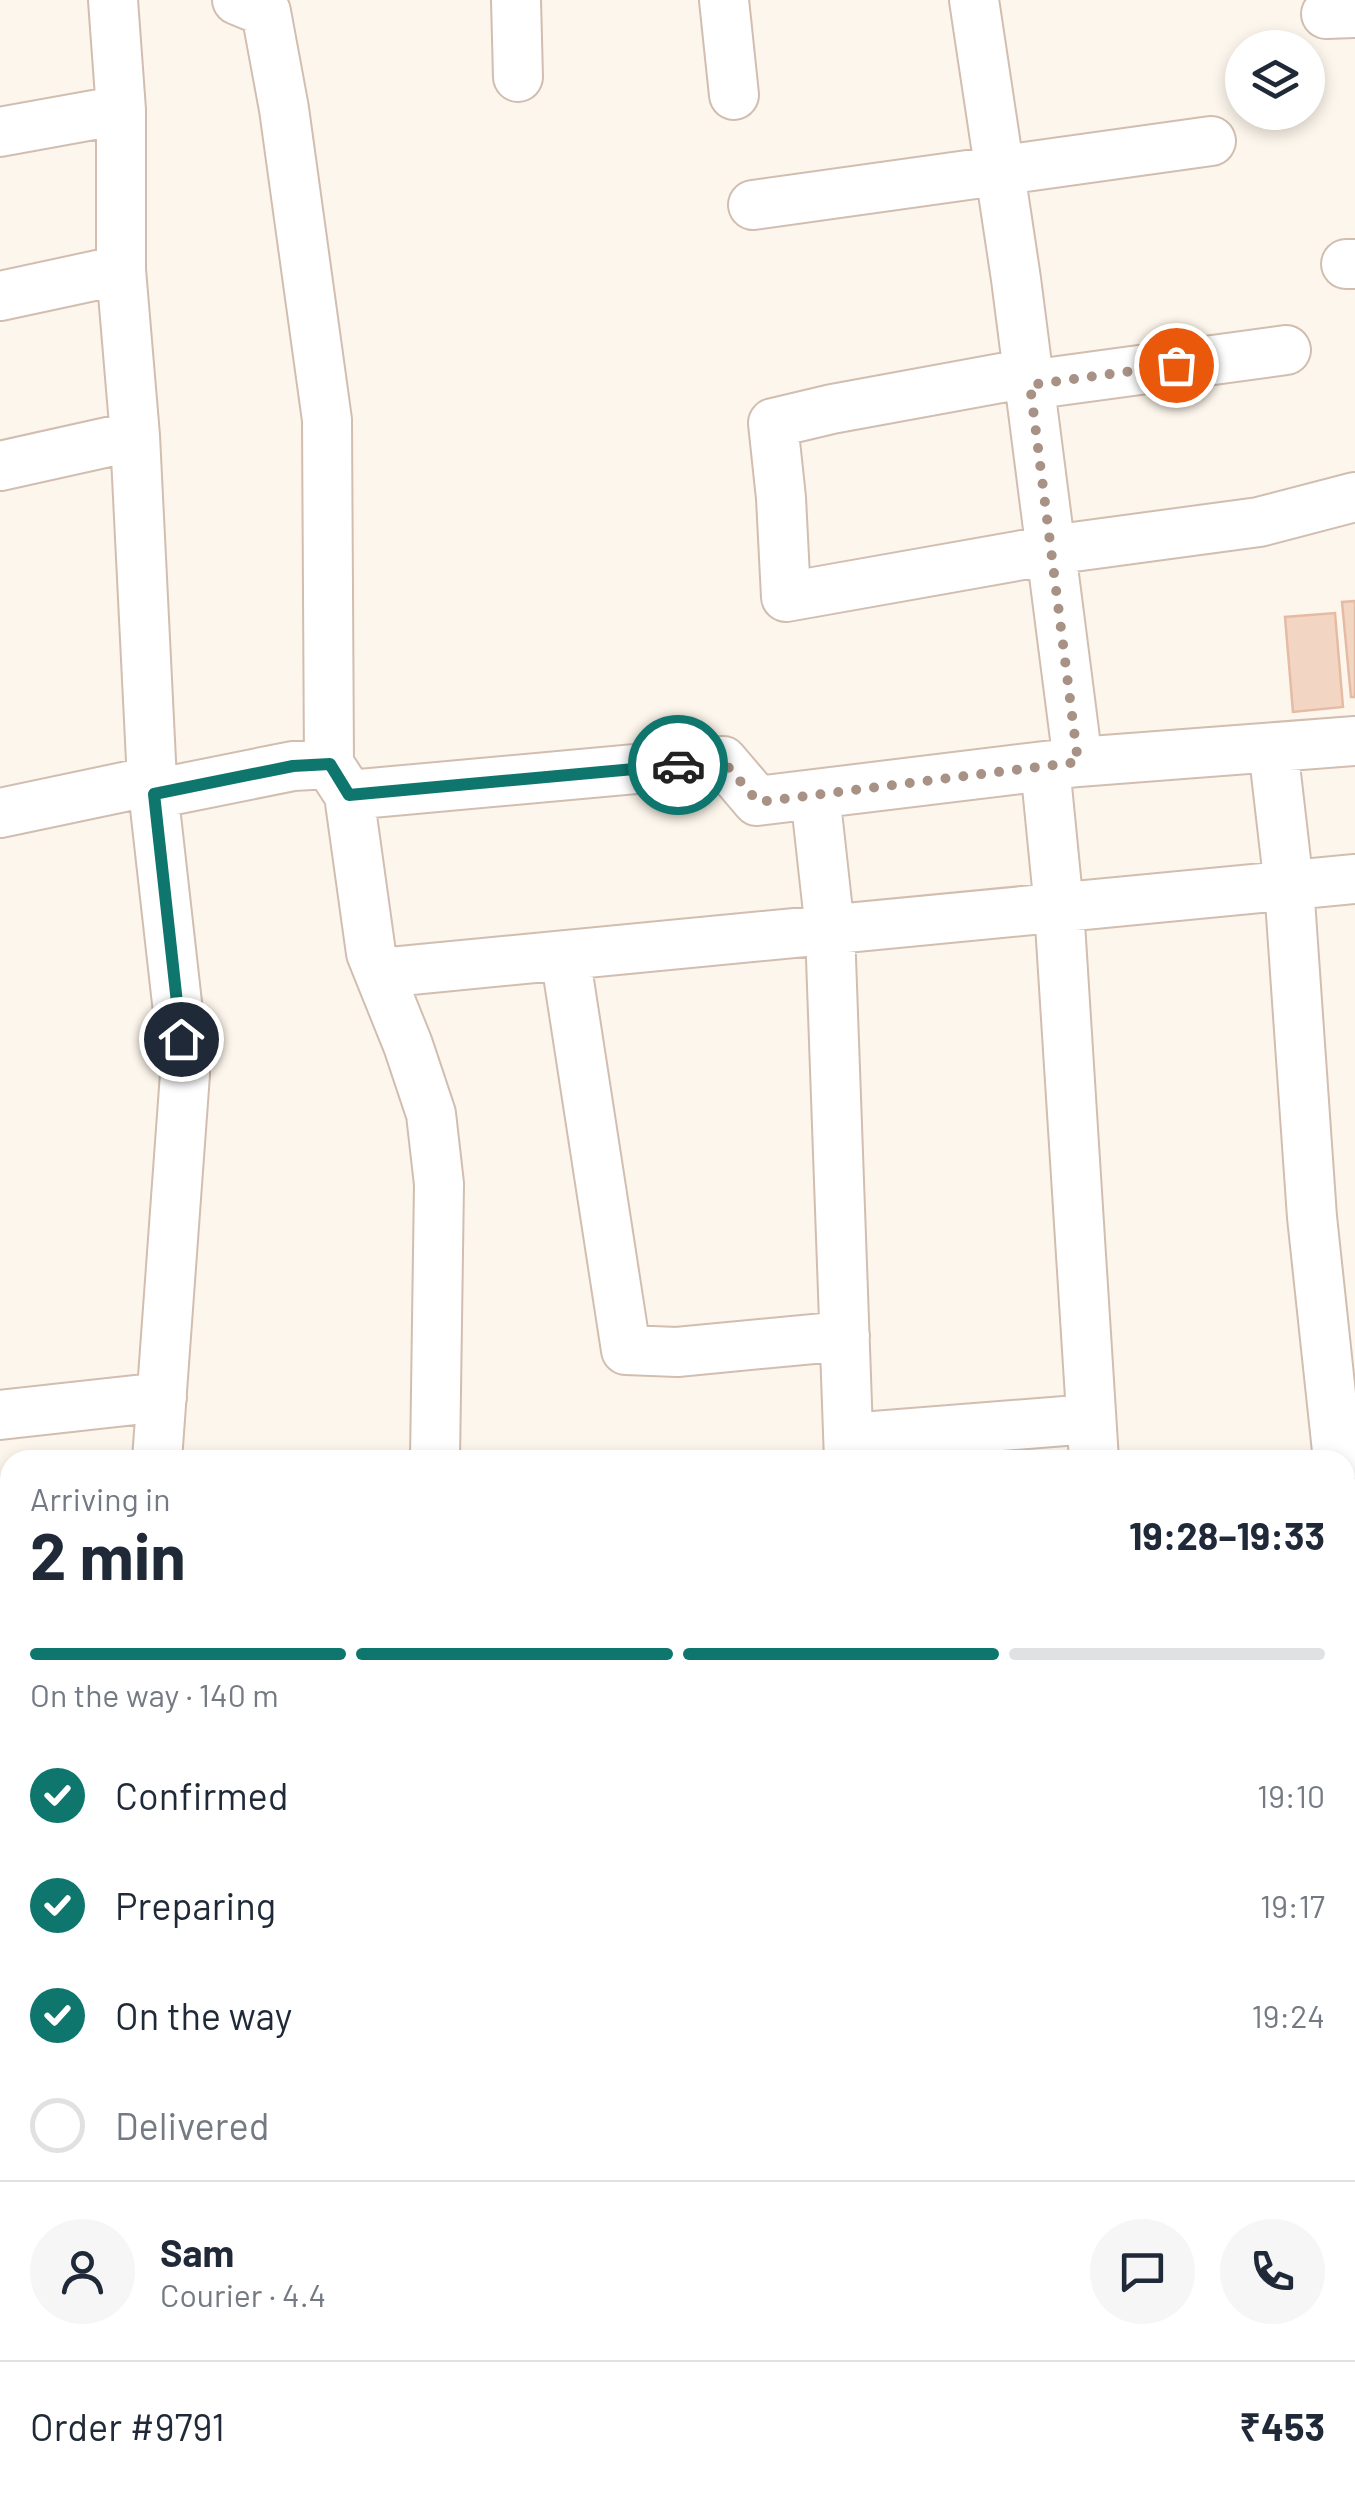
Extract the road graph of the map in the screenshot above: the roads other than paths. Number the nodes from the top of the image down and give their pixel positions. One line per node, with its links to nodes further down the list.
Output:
1 (237, 0): 24 (street)
2 (516, 0): 6 (street)
3 (724, 0): 7 (street)
4 (974, 0): 11 (street)
5 (119, 2): 8 (street)
6 (518, 77)
7 (734, 95)
8 (120, 110): 9 (street); 13 (street)
9 (0, 132)
10 (1211, 141): 11 (street)
11 (999, 168): 12 (street); 16 (street)
12 (753, 205)
13 (121, 270): 14 (street); 17 (street)
14 (0, 296)
15 (1286, 350): 16 (street)
16 (1029, 379): 20 (street); 20 (street)
17 (135, 436): 18 (street); 25 (street)
18 (0, 466)
19 (1355, 498): 20 (street)
20 (1050, 550): 23 (street)
21 (1355, 741): 22 (street)
22 (1273, 748): 23 (street); 29 (street)
23 (1061, 764): 26 (street); 30 (street)
24 (339, 780): 25 (street); 26 (street); 33 (street)
25 (153, 787): 27 (street); 35 (street)
26 (815, 794): 31 (street)
27 (0, 813)
28 (1355, 880): 29 (street)
29 (1289, 886): 30 (street); 41 (street)
30 (1058, 908): 31 (street); 37 (street)
31 (830, 930): 32 (street); 34 (street)
32 (565, 955): 33 (street); 34 (street)
33 (380, 973): 40 (street)
34 (845, 1336): 38 (street)
35 (162, 1397): 36 (street); 39 (street)
36 (0, 1415)
37 (1092, 1440): 38 (street)
38 (849, 1449)
39 (158, 1450)
40 (435, 1450)
41 (1337, 1450)

